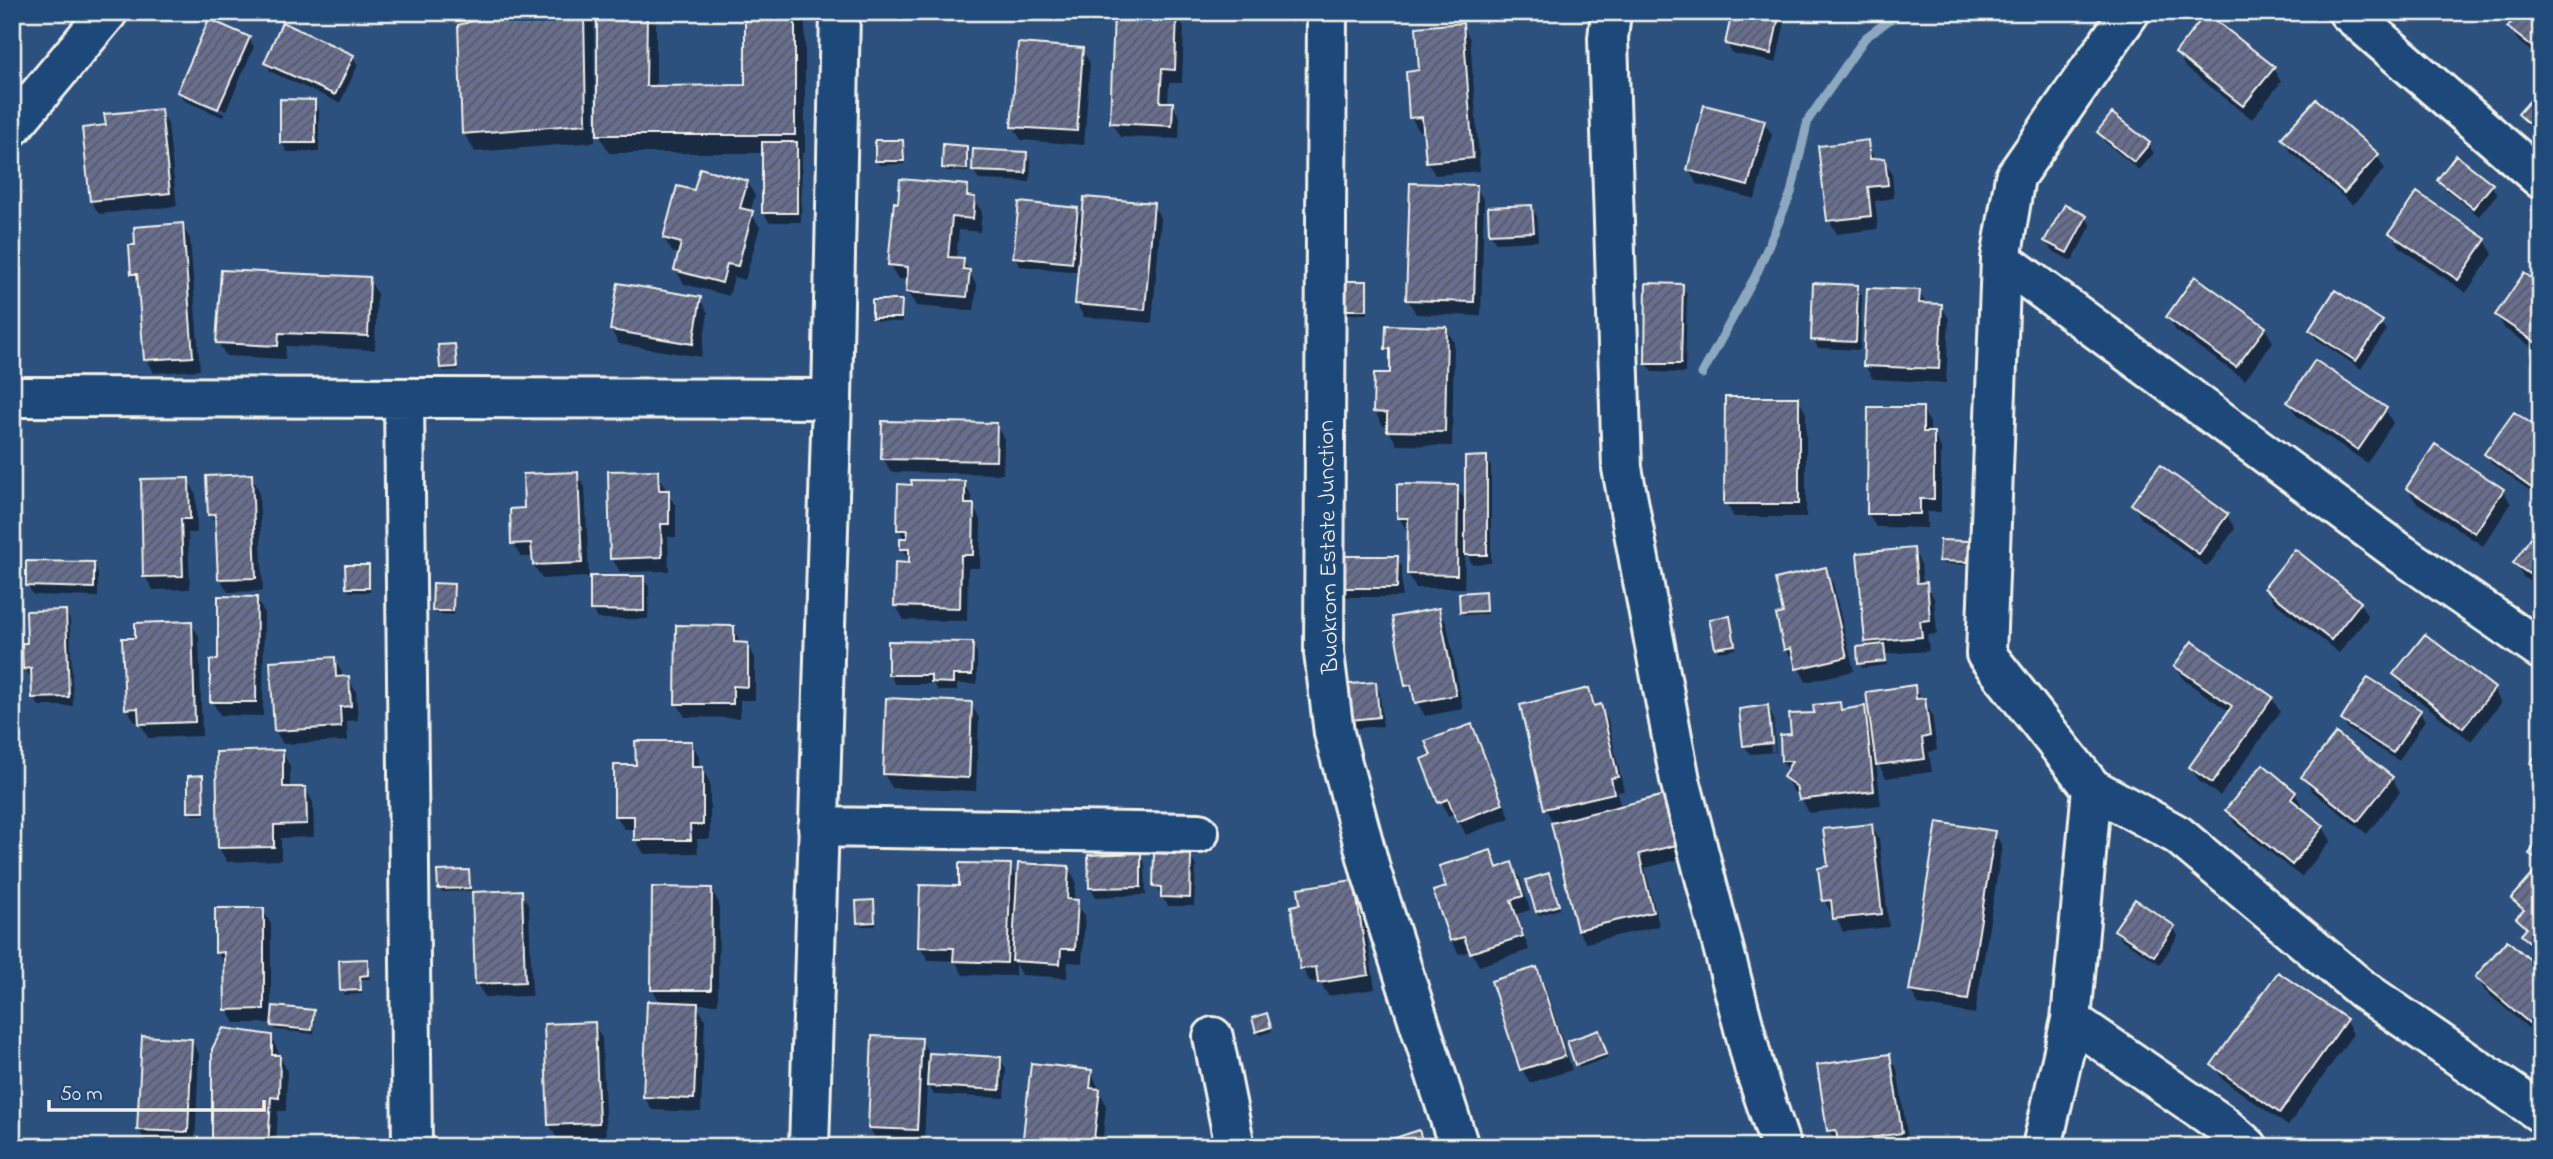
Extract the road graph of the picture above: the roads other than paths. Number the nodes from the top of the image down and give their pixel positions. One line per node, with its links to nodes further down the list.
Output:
1 (108, 12): 7 (street)
2 (840, 12): 12 (street)
3 (1327, 12): 23 (street, Buokrom Estate Junction)
4 (1611, 12): 24 (street)
5 (2130, 12): 9 (street)
6 (2348, 12): 8 (street)
7 (12, 127)
8 (2541, 178)
9 (2001, 258): 13 (street); 14 (street)
10 (12, 397): 11 (street)
11 (404, 398): 12 (street); 20 (street)
12 (832, 399): 15 (street)
13 (2541, 650)
14 (2092, 788): 17 (street); 19 (street)
15 (818, 827): 16 (street); 21 (street)
16 (1199, 833)
17 (2071, 1020): 25 (street); 26 (street)
18 (1213, 1037): 22 (street)
19 (2541, 1113)
20 (412, 1147)
21 (809, 1147)
22 (1235, 1147)
23 (1459, 1147)
24 (1781, 1147)
25 (2042, 1147)
26 (2248, 1147)

